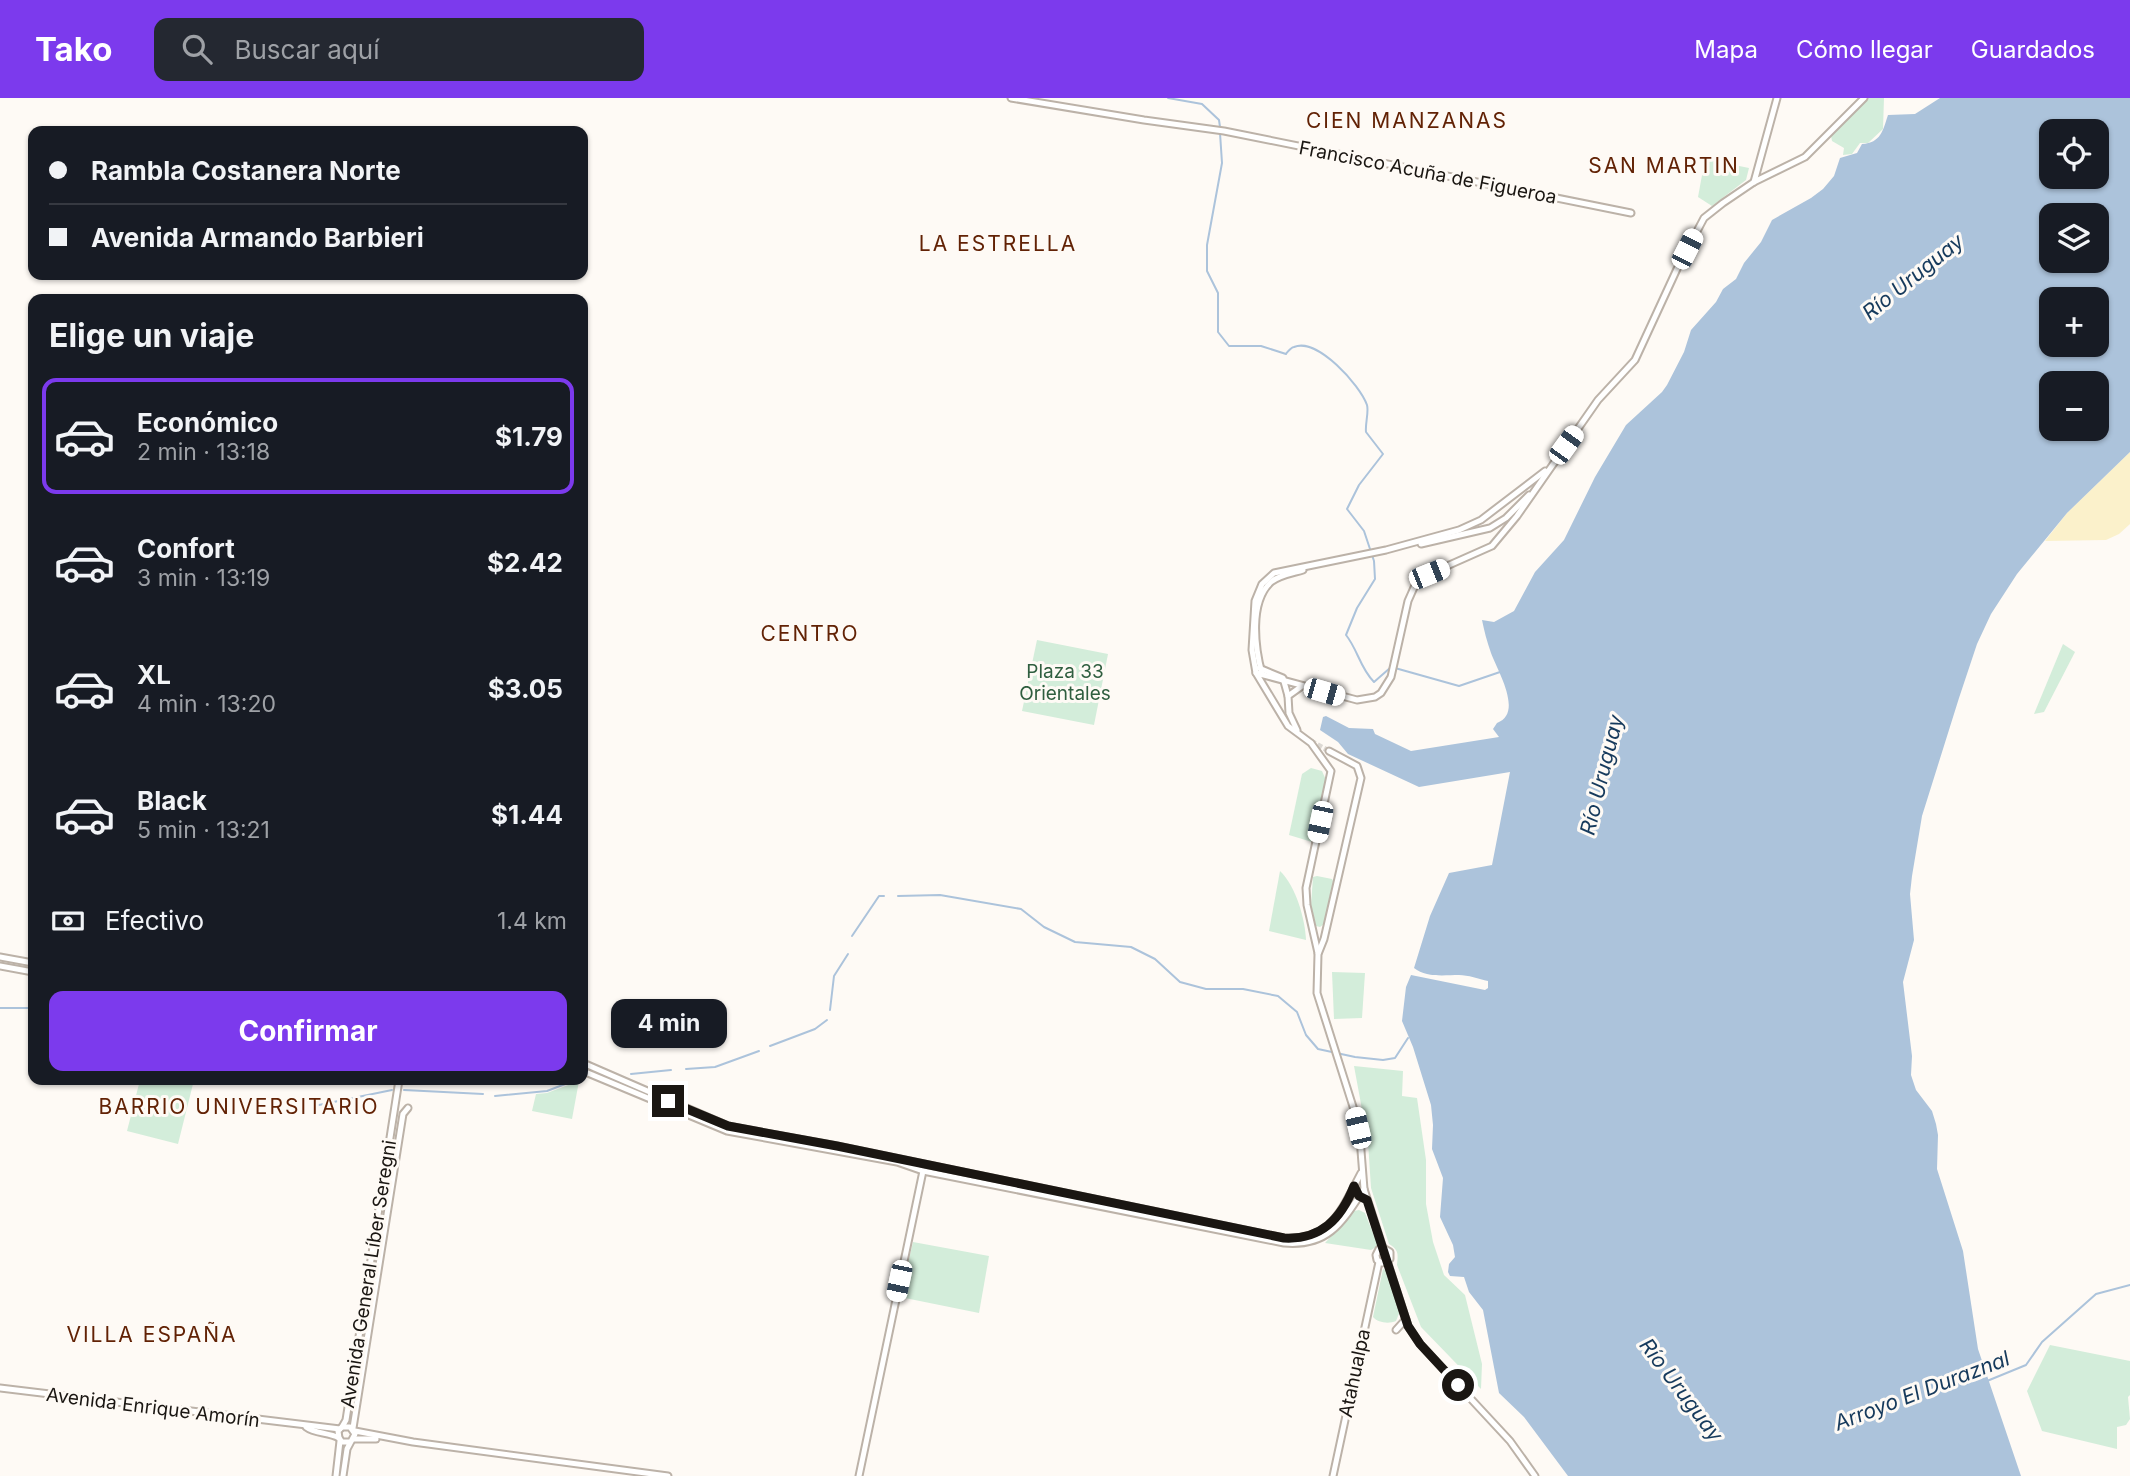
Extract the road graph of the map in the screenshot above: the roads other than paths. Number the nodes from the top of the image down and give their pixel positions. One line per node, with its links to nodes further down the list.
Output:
1 (1011, 98): 5 (street, Francisco Acuña de Figueroa)
2 (1777, 98): 4 (street)
3 (1864, 98): 4 (street)
4 (1754, 182): 6 (street)
5 (1631, 213)
6 (1550, 467): 7 (street); 8 (street)
7 (1538, 486): 8 (street); 11 (street)
8 (1397, 547): 9 (street)
9 (1258, 671): 10 (street); 15 (street)
10 (1283, 678): 11 (street); 12 (street)
11 (1302, 686): 12 (street)
12 (1288, 696): 13 (street)
13 (1297, 730)
14 (1329, 751): 16 (street)
15 (1311, 926): 16 (street); 17 (street)
16 (1327, 926): 17 (street)
17 (1318, 954): 27 (street)
18 (0, 957): 19 (street)
19 (28, 962)
20 (0, 966): 21 (street)
21 (28, 971)
22 (588, 1065): 28 (street)
23 (588, 1073): 26 (street)
24 (398, 1085): 40 (street, Avenida General Líber Seregni)
25 (408, 1108): 41 (street, Avenida General Líber Seregni)
26 (923, 1171): 32 (street); 48 (street)
27 (1361, 1174): 28 (street); 29 (street)
28 (1354, 1186): 30 (street)
29 (1364, 1189): 30 (street); 31 (street)
30 (1359, 1196): 31 (street); 32 (street)
31 (1368, 1203): 32 (street); 33 (street)
32 (1352, 1205)
33 (1382, 1248): 34 (street); 35 (street)
34 (1379, 1262): 35 (street); 49 (street, Atahualpa)
35 (1386, 1262): 36 (street)
36 (1406, 1319): 37 (street); 50 (street)
37 (1396, 1330)
38 (0, 1388): 39 (street, Avenida Enrique Amorín)
39 (306, 1427): 40 (street, Avenida Enrique Amorín); 43 (street, Avenida Enrique Amorín)
40 (341, 1428): 41 (street, Avenida Enrique Amorín); 43 (street, Avenida General Líber Seregni)
41 (354, 1430): 42 (street, Avenida Enrique Amorín); 44 (street, Avenida General Líber Seregni)
42 (393, 1439): 44 (street, Avenida Enrique Amorín); 47 (street)
43 (340, 1440): 44 (street, Avenida Enrique Amorín); 45 (street)
44 (352, 1441): 46 (street)
45 (336, 1476)
46 (343, 1476)
47 (668, 1476)
48 (859, 1476)
49 (1333, 1476)
50 (1535, 1476)

